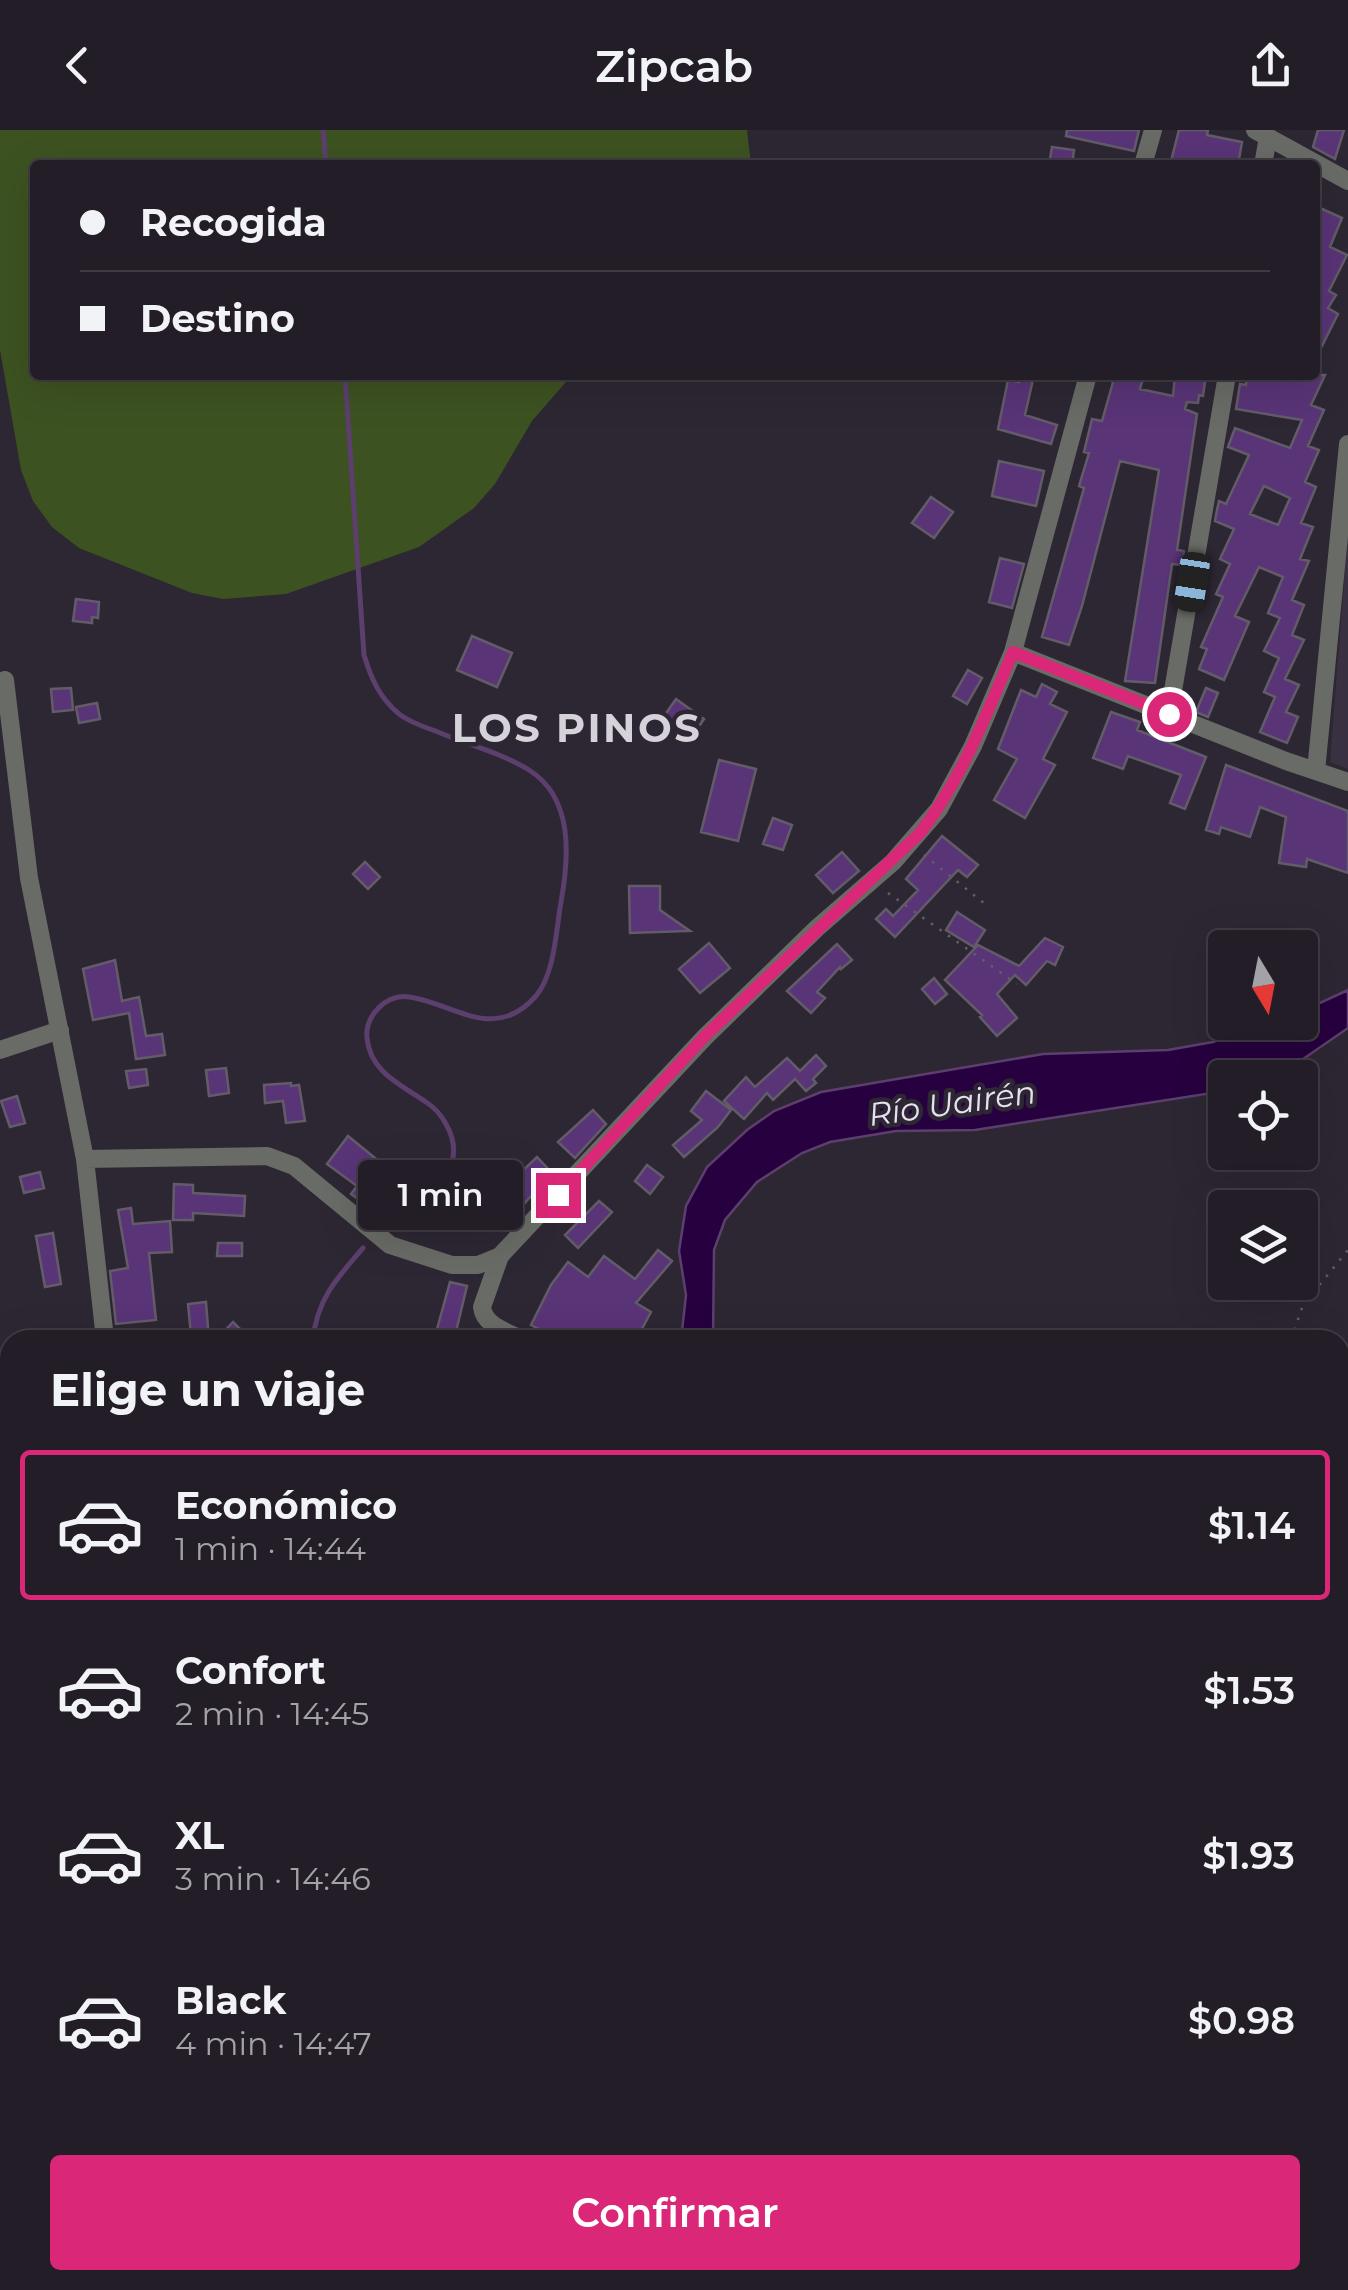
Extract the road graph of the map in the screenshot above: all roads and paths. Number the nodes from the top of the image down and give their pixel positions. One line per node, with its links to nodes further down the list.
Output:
1 (1153, 130): 3 (street)
2 (1261, 134): 4 (street); 5 (street)
3 (1144, 160)
4 (1263, 160)
5 (1309, 160)
6 (1320, 166): 7 (street)
7 (1348, 181)
8 (1087, 380): 11 (street)
9 (1226, 380): 13 (street)
10 (1348, 444): 14 (street)
11 (1013, 652): 13 (street); 16 (street)
12 (5, 680): 20 (street)
13 (1169, 714): 14 (street)
14 (1316, 771): 15 (street)
15 (1348, 782)
16 (910, 844): 17 (street); 18 (path)
17 (871, 881): 19 (path); 24 (street)
18 (985, 904)
19 (1017, 984)
20 (60, 1030): 21 (street); 22 (street)
21 (0, 1050)
22 (85, 1159): 24 (street); 25 (street)
23 (1348, 1250): 27 (path)
24 (500, 1256): 26 (street)
25 (105, 1330)
26 (505, 1330)
27 (1294, 1330)

